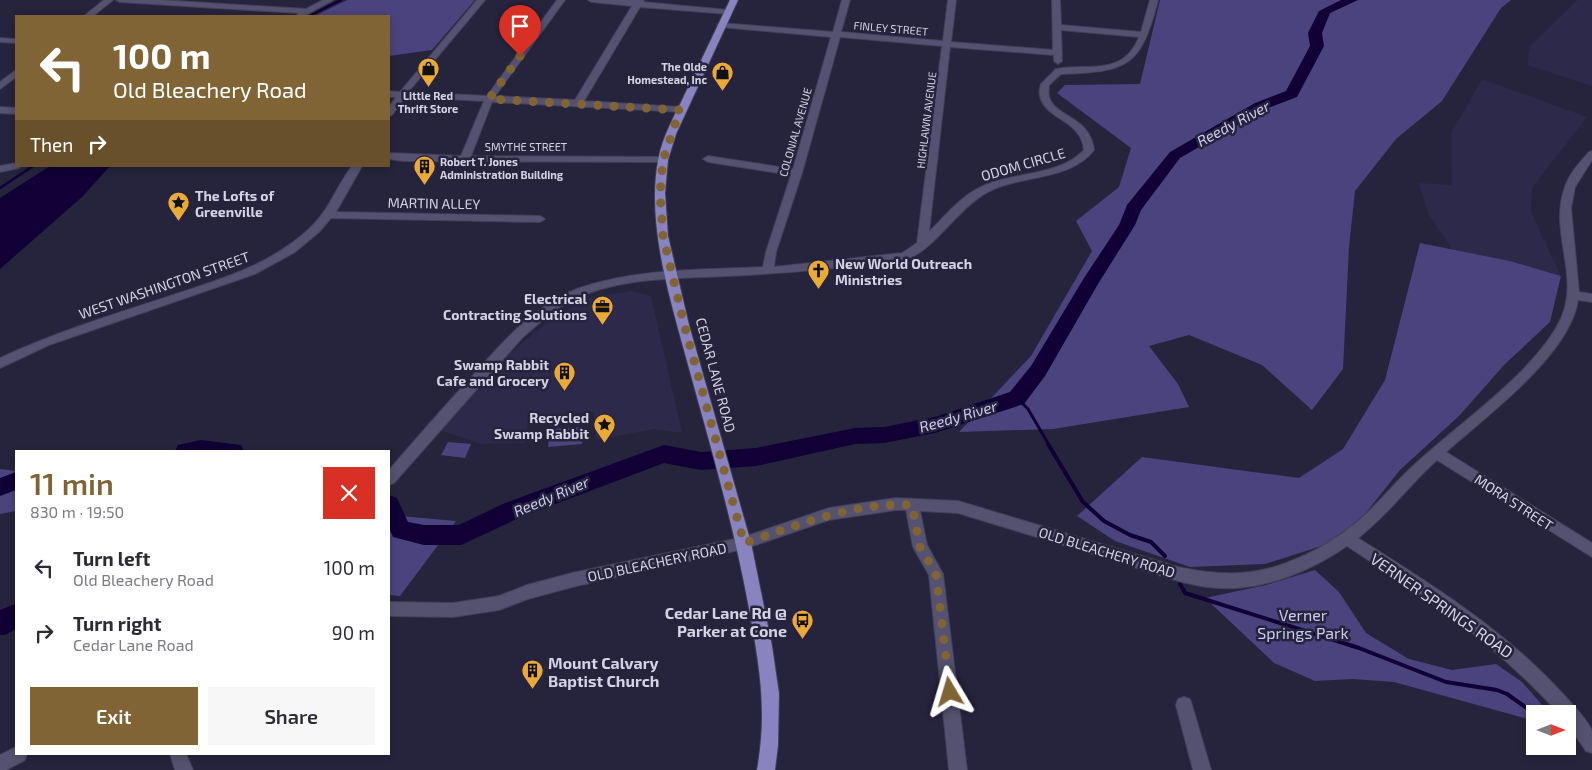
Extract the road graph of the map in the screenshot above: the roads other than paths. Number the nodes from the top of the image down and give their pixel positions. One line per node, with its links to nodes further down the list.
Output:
1 (109, 0): 15 (street)
2 (120, 0): 13 (street)
3 (329, 0): 13 (street)
4 (481, 0): 29 (street)
5 (561, 0): 30 (street)
6 (592, 0): 12 (street)
7 (734, 0): 14 (main road, CEDAR LANE ROAD)
8 (846, 0): 19 (street, COLONIAL AVENUE)
9 (952, 0): 23 (street, HIGHLAWN AVENUE)
10 (1056, 0): 18 (street)
11 (1154, 0): 20 (street)
12 (638, 2): 14 (street); 31 (street)
13 (307, 10): 16 (street)
14 (728, 12): 17 (main road, CEDAR LANE ROAD)
15 (89, 15)
16 (299, 15)
17 (722, 25): 19 (street, FINLEY STREET); 33 (main road, CEDAR LANE ROAD)
18 (1057, 28): 20 (street); 24 (street)
19 (836, 34): 23 (street, FINLEY STREET); 44 (street, COLONIAL AVENUE)
20 (1145, 35): 25 (street)
21 (0, 40): 22 (street)
22 (15, 41)
23 (947, 44): 24 (street, FINLEY STREET); 47 (street, HIGHLAWN AVENUE)
24 (1058, 54): 25 (street)
25 (1059, 71): 47 (street, ODOM CIRCLE)
26 (15, 74): 27 (street)
27 (0, 86)
28 (390, 94): 29 (street)
29 (402, 94): 30 (street); 35 (street)
30 (489, 99): 31 (street); 38 (street)
31 (578, 103): 33 (street)
32 (0, 110): 34 (street)
33 (680, 110): 40 (main road, CEDAR LANE ROAD)
34 (15, 111)
35 (390, 112)
36 (1592, 154): 50 (street, OLD BLEACHERY ROAD)
37 (390, 156): 38 (street, SMYTHE STREET)
38 (465, 158): 40 (street, SMYTHE STREET)
39 (708, 158): 44 (street)
40 (663, 160): 49 (main road, CEDAR LANE ROAD)
41 (15, 166): 43 (street)
42 (356, 167): 45 (street, WEST WASHINGTON STREET)
43 (0, 169)
44 (797, 173): 48 (street, COLONIAL AVENUE)
45 (327, 216): 46 (street, MARTIN ALLEY); 52 (street, WEST WASHINGTON STREET)
46 (540, 219)
47 (922, 242): 48 (street, ODOM CIRCLE)
48 (768, 271): 49 (street, ODOM CIRCLE)
49 (672, 276): 54 (street, ODOM CIRCLE); 57 (main road, CEDAR LANE ROAD)
50 (1575, 295): 51 (street); 53 (street, OLD BLEACHERY ROAD)
51 (1592, 298)
52 (0, 363)
53 (1436, 453): 56 (street, OLD BLEACHERY ROAD); 58 (street, MORA STREET)
54 (390, 478)
55 (912, 505): 56 (street, OLD BLEACHERY ROAD); 57 (street, OLD BLEACHERY ROAD); 67 (street)
56 (1346, 538): 61 (street, VERNER SPRINGS ROAD)
57 (744, 543): 59 (street, OLD BLEACHERY ROAD); 66 (main road, CEDAR LANE ROAD)
58 (1592, 551)
59 (390, 610)
60 (1184, 705): 68 (street)
61 (1592, 745)
62 (17, 755): 64 (street)
63 (178, 755): 65 (street)
64 (0, 764)
65 (184, 770)
66 (766, 770)
67 (958, 770)
68 (1202, 770)

